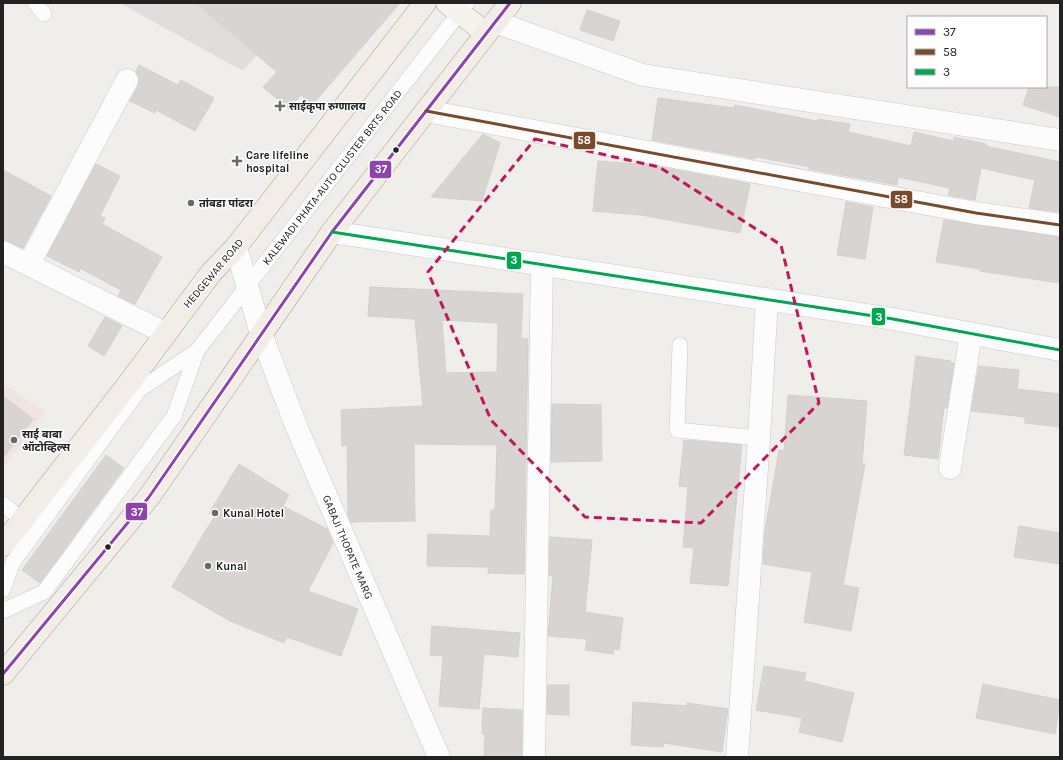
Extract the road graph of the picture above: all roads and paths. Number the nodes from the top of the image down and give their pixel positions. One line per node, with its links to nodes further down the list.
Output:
1 (425, 3): 10 (main road, HEDGEWAR ROAD)
2 (508, 4): 4 (main road)
3 (458, 6): 4 (street); 14 (lane, KALEWADI PHATA-AUTO CLUSTER BRTS ROAD)
4 (490, 28): 6 (main road); 7 (street)
5 (127, 80): 12 (street)
6 (426, 111): 8 (street); 9 (main road)
7 (1060, 140)
8 (1060, 225)
9 (332, 232): 13 (street); 18 (main road)
10 (236, 247): 14 (street, GABAJI THOPATE MARG); 16 (main road, HEDGEWAR ROAD)
11 (3, 252): 12 (street)
12 (29, 264): 16 (street)
13 (542, 264): 15 (street); 31 (street)
14 (247, 287): 18 (street, GABAJI THOPATE MARG); 21 (lane, KALEWADI PHATA-AUTO CLUSTER BRTS ROAD)
15 (767, 299): 17 (street); 22 (street)
16 (165, 333): 25 (main road, HEDGEWAR ROAD)
17 (971, 333): 20 (street); 23 (street)
18 (262, 334): 29 (main road); 30 (street, GABAJI THOPATE MARG)
19 (680, 344): 22 (lane)
20 (1060, 350)
21 (197, 351): 27 (lane, KALEWADI PHATA-AUTO CLUSTER BRTS ROAD); 28 (lane, KALEWADI PHATA-AUTO CLUSTER BRTS ROAD)
22 (759, 438): 32 (street)
23 (950, 468)
24 (3, 504): 25 (lane)
25 (22, 520): 26 (main road, HEDGEWAR ROAD)
26 (3, 545)
27 (3, 590)
28 (3, 611)
29 (3, 674)
30 (439, 757)
31 (534, 757)
32 (737, 757)

